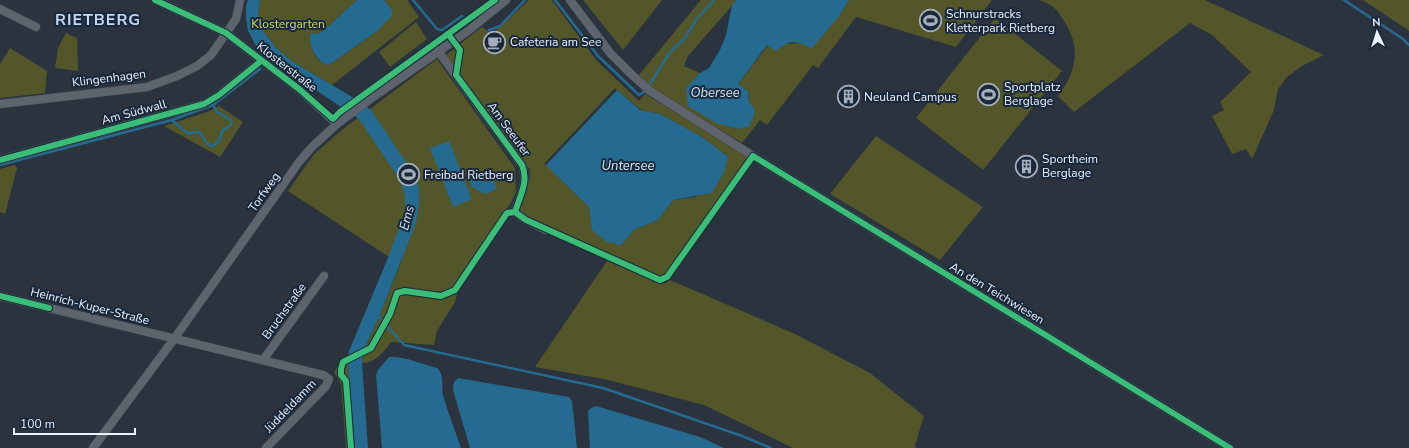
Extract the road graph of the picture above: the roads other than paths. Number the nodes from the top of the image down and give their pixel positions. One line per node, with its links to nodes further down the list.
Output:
1 (156, 0): 7 (street, Klosterstraße)
2 (240, 0): 7 (street)
3 (506, 0): 8 (street, Torfweg)
4 (570, 0): 20 (street, An den Teichwiesen)
5 (0, 9): 6 (street)
6 (36, 27)
7 (226, 33): 9 (street, Klosterstraße); 10 (street, Klingenhagen)
8 (438, 51): 11 (street, Torfweg); 13 (street, Am Seeufer)
9 (261, 61): 11 (street, Klosterstraße); 12 (street, Am Südwall)
10 (0, 104)
11 (335, 122): 16 (street, Torfweg)
12 (0, 160)
13 (546, 230)
14 (324, 276): 17 (street, Bruchstraße)
15 (0, 296): 16 (street, Heinrich-Kuper-Straße)
16 (174, 339): 17 (street); 18 (street, Torfweg)
17 (263, 360): 19 (street, Jüddeldamm)
18 (93, 448)
19 (266, 448)
20 (1230, 448)

